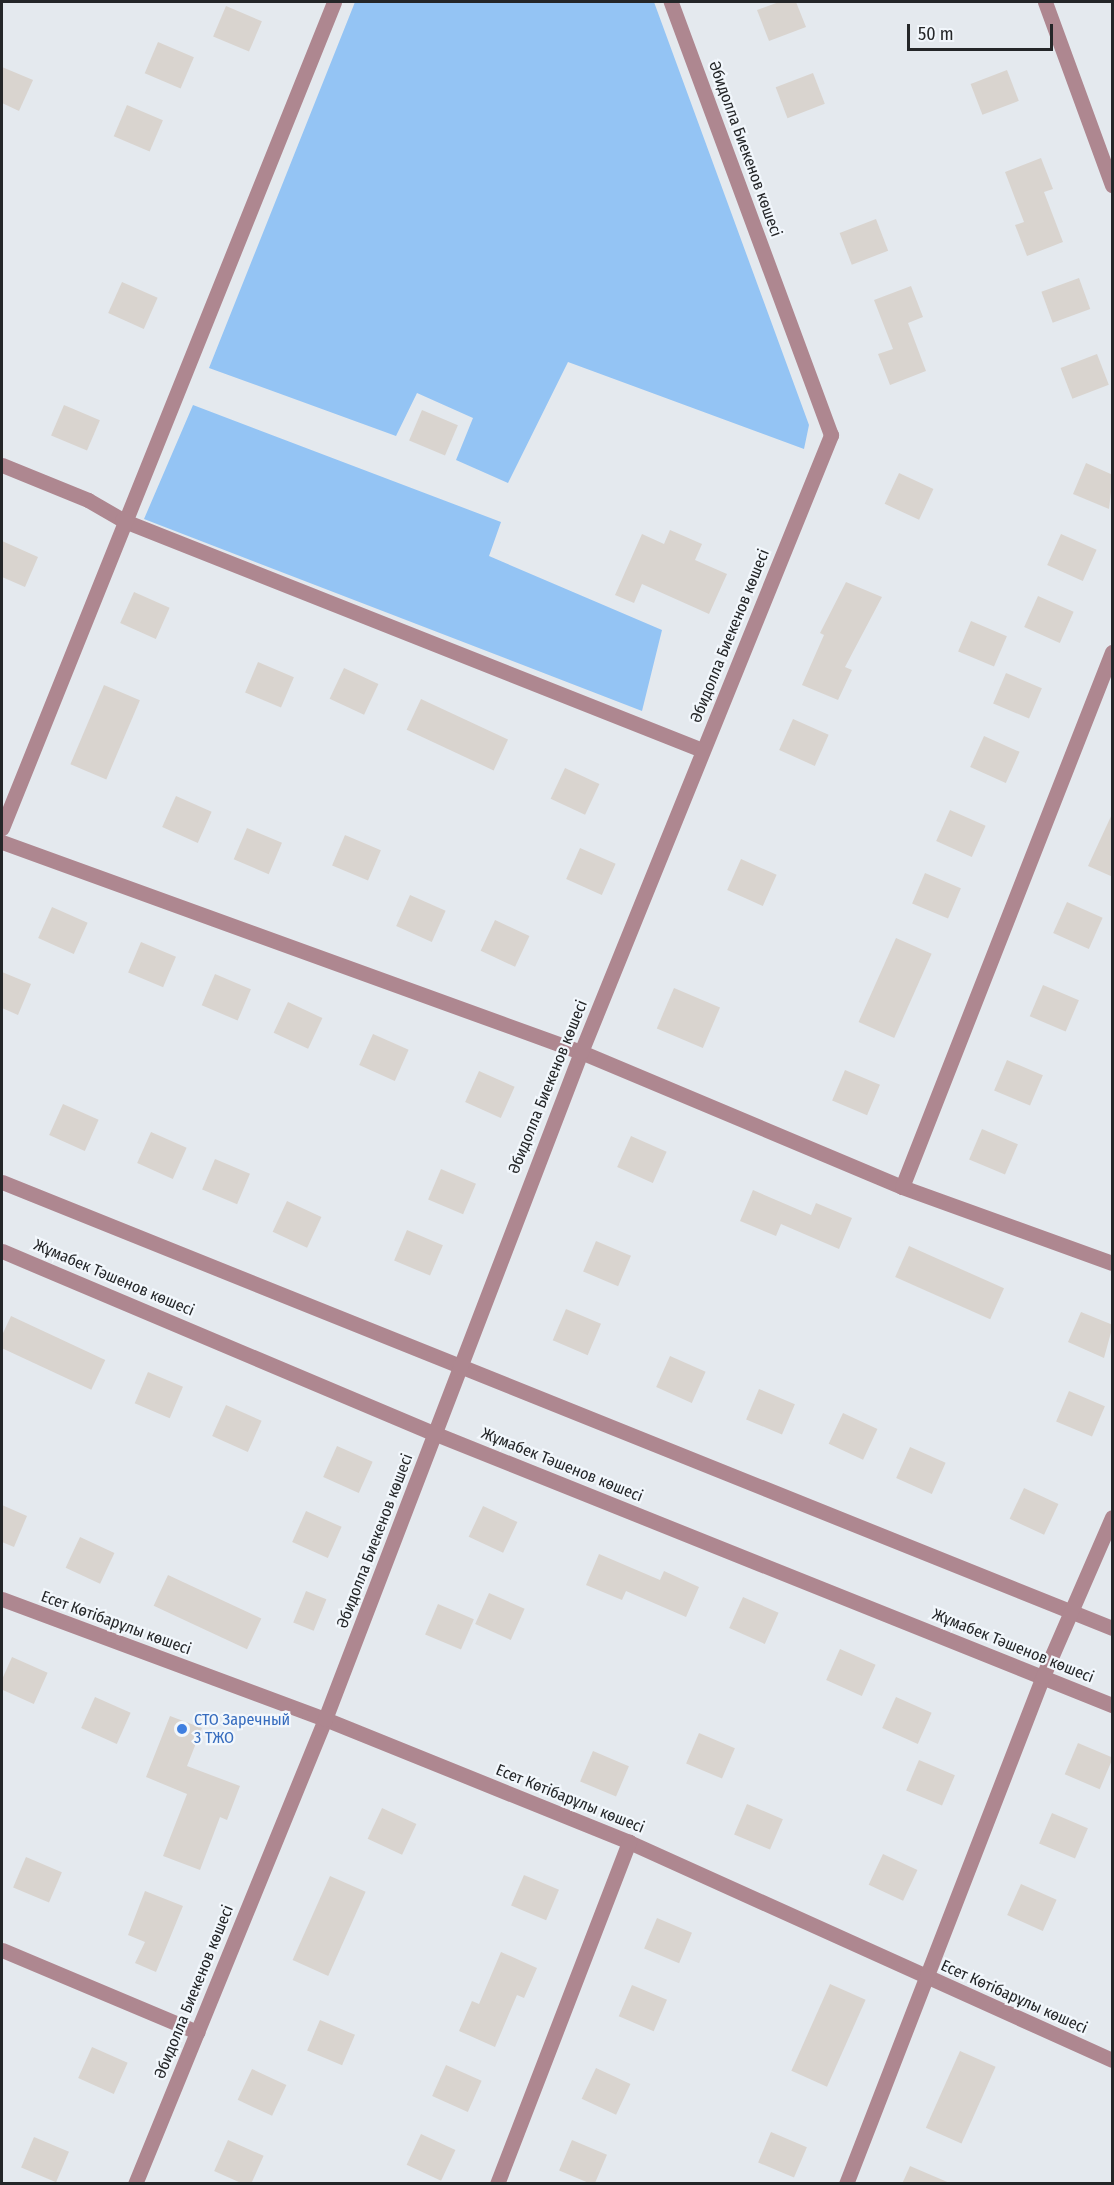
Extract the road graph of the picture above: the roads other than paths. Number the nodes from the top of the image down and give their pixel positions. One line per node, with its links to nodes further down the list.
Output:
1 (334, 2): 6 (street)
2 (671, 2): 8 (street, Әбидолла Биекенов көшесі)
3 (1045, 2): 4 (street)
4 (1113, 185)
5 (2, 465): 6 (street)
6 (122, 520): 8 (street); 9 (street)
7 (1113, 652): 13 (street)
8 (702, 750): 11 (street, Әбидолла Биекенов көшесі)
9 (2, 828)
10 (2, 842): 11 (street)
11 (581, 1052): 13 (street); 16 (street, Әбидолла Биекенов көшесі)
12 (2, 1182): 16 (street)
13 (902, 1187): 15 (street)
14 (2, 1251): 17 (street, Жұмабек Тәшенов көшесі)
15 (1113, 1263)
16 (462, 1368): 17 (street, Әбидолла Биекенов көшесі); 20 (street)
17 (436, 1434): 22 (street, Жұмабек Тәшенов көшесі); 24 (street, Әбидолла Биекенов көшесі)
18 (1113, 1517): 20 (street)
19 (2, 1599): 24 (street, Есет Көтібарұлы көшесі)
20 (1072, 1612): 21 (street); 22 (street)
21 (1113, 1628)
22 (1043, 1677): 23 (street, Жұмабек Тәшенов көшесі); 27 (street)
23 (1113, 1705)
24 (325, 1719): 25 (street, Есет Көтібарұлы көшесі); 28 (street, Әбидолла Биекенов көшесі)
25 (629, 1842): 27 (street, Есет Көтібарұлы көшесі); 31 (street)
26 (2, 1950): 28 (street)
27 (926, 1978): 29 (street, Есет Көтібарұлы көшесі); 32 (street)
28 (197, 2032): 30 (street, Әбидолла Биекенов көшесі)
29 (1113, 2060)
30 (135, 2184)
31 (497, 2184)
32 (846, 2184)

